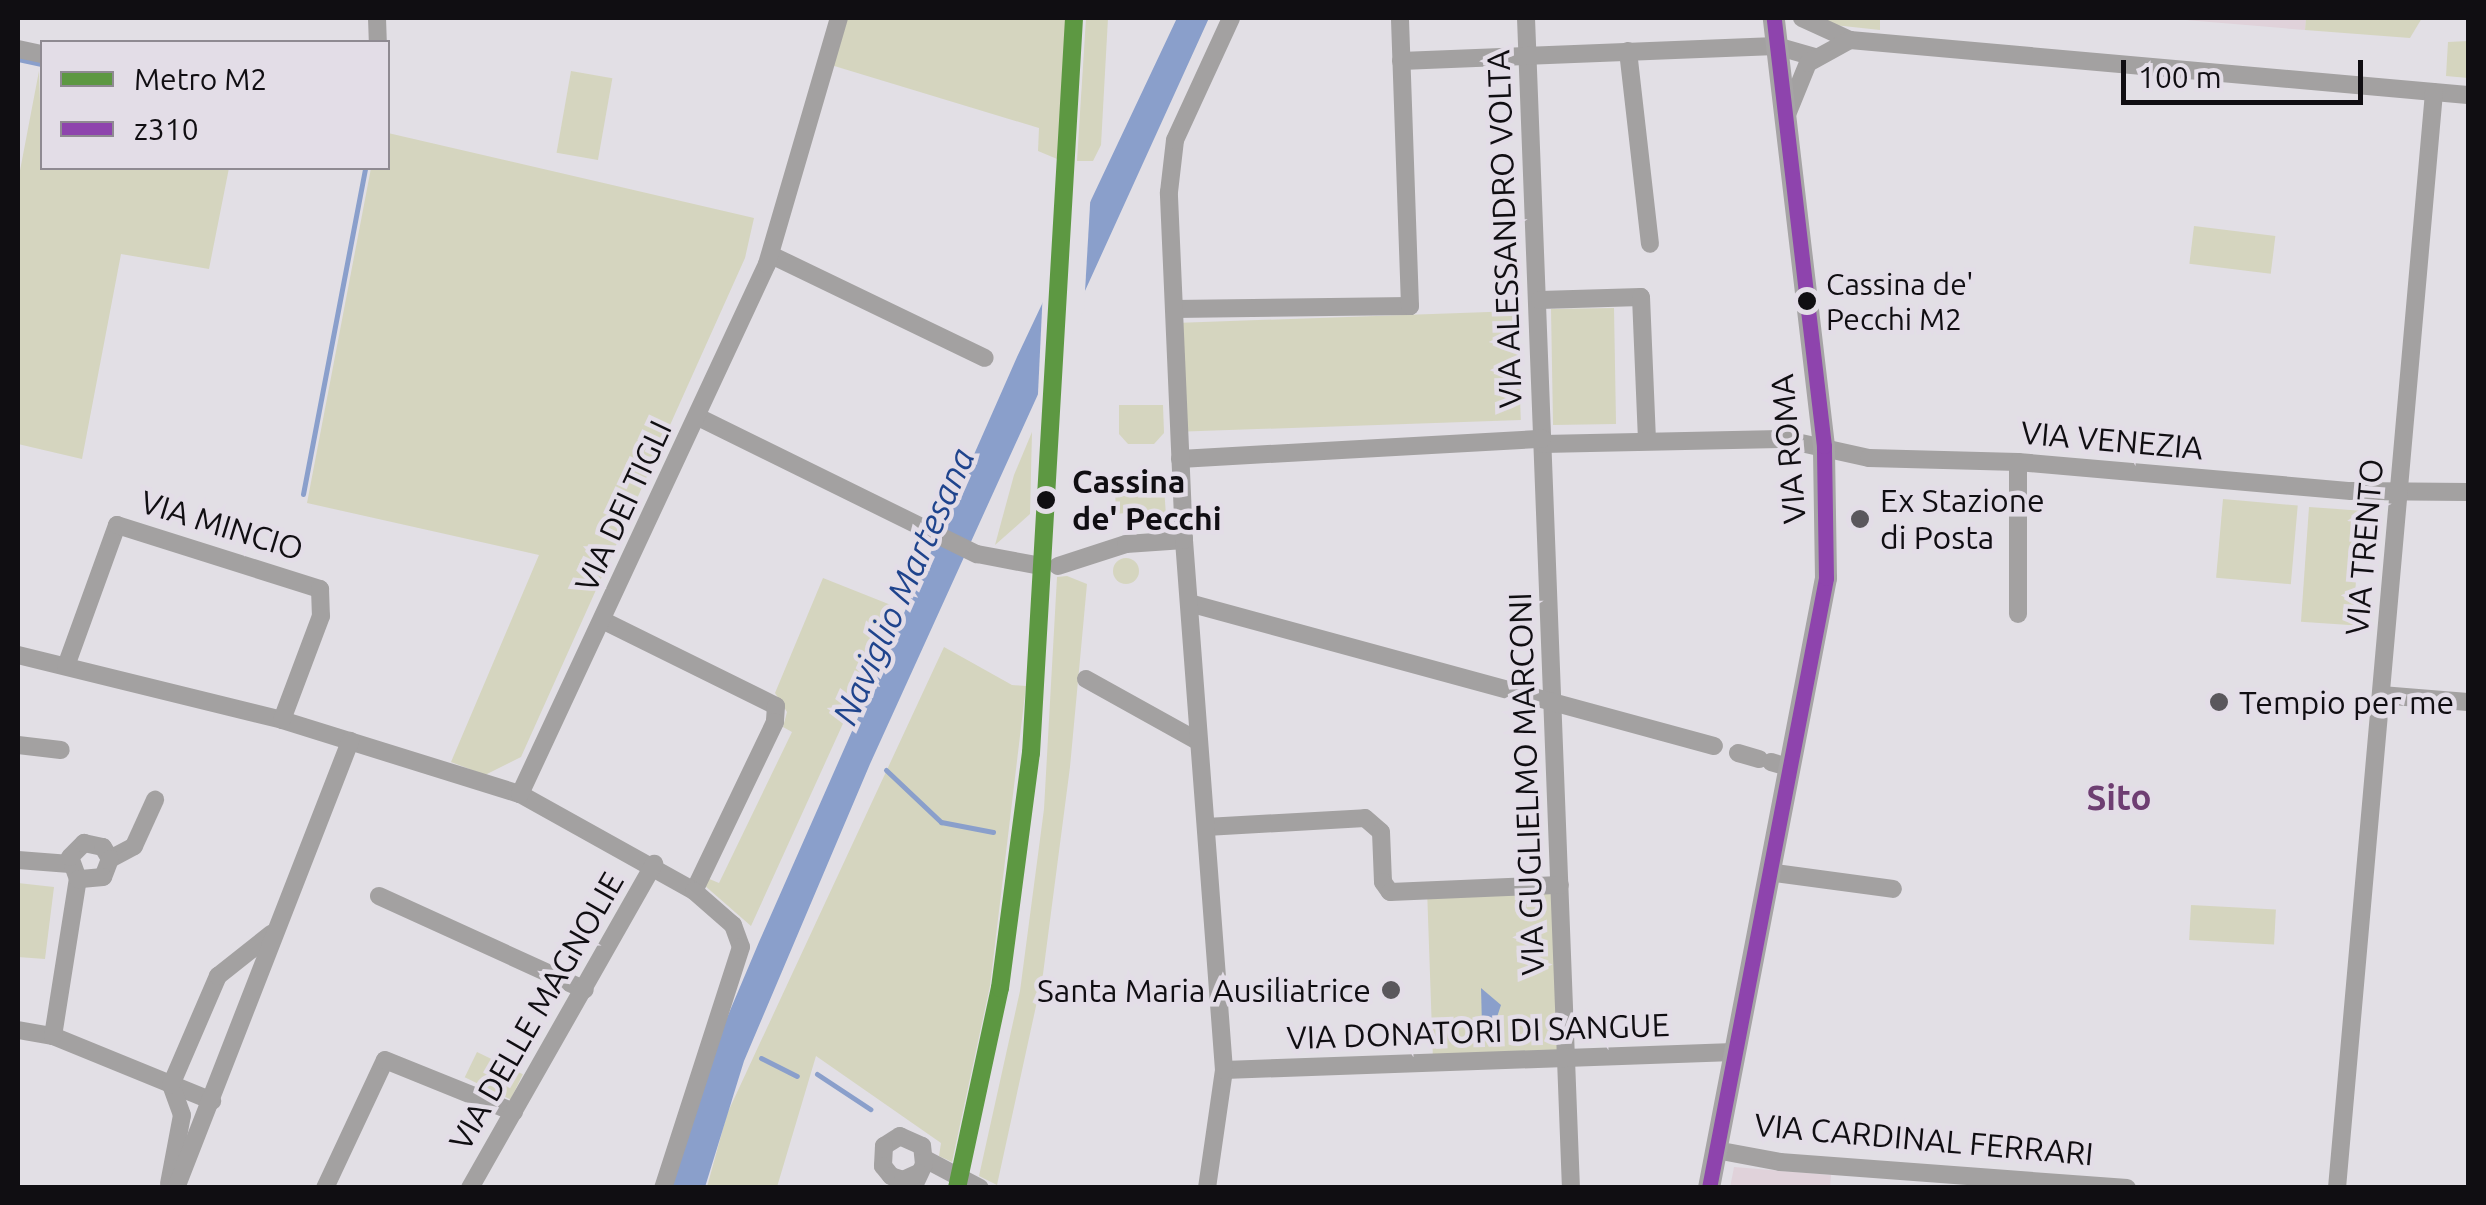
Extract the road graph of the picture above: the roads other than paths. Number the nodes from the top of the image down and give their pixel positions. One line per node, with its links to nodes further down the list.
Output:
1 (839, 18): 17 (street, VIA DEI TIGLI)
2 (1231, 18): 19 (street)
3 (1400, 18): 12 (street)
4 (1526, 18): 10 (street, VIA ALESSANDRO VOLTA)
5 (1774, 18): 8 (main road, VIA ROMA)
6 (1809, 22): 7 (street); 8 (street)
7 (1850, 40): 11 (street); 13 (street)
8 (1776, 46): 9 (street); 11 (street); 15 (main road, VIA ROMA)
9 (1628, 51): 10 (street); 16 (street)
10 (1527, 55): 12 (street); 18 (street, VIA ALESSANDRO VOLTA)
11 (1814, 57): 15 (street)
12 (1401, 61): 19 (street)
13 (2434, 92): 14 (street); 27 (street, VIA TRENTO)
14 (2468, 94)
15 (1785, 122): 24 (main road, VIA ROMA)
16 (1650, 244)
17 (771, 255): 20 (street); 21 (street, VIA DEI TIGLI)
18 (1540, 300): 22 (street); 23 (street, VIA ALESSANDRO VOLTA)
19 (1174, 309): 26 (street)
20 (985, 358)
21 (698, 417): 30 (street); 34 (street, VIA DEI TIGLI)
22 (1647, 440): 23 (street, VIA VENEZIA); 24 (street, VIA VENEZIA)
23 (1543, 444): 26 (street, VIA VENEZIA); 40 (street, VIA GUGLIELMO MARCONI)
24 (1824, 446): 25 (street, VIA VENEZIA); 48 (main road, VIA ROMA)
25 (2018, 462): 27 (street, VIA VENEZIA); 33 (street)
26 (1180, 464): 29 (street)
27 (2396, 489): 28 (street, VIA VENEZIA); 38 (street, VIA TRENTO)
28 (2468, 492)
29 (1184, 540): 31 (street); 32 (street)
30 (1035, 566)
31 (1058, 566)
32 (1188, 603): 40 (street); 43 (street)
33 (2018, 614)
34 (602, 620): 49 (street, VIA DEI TIGLI); 59 (street, VIA DEI TIGLI)
35 (18, 655): 36 (street)
36 (66, 666): 41 (street); 41 (street, VIA MINCIO)
37 (1086, 679): 43 (street)
38 (2382, 695): 39 (street); 82 (street, VIA TRENTO)
39 (2468, 702)
40 (1552, 705): 45 (street); 57 (street, VIA GUGLIELMO MARCONI)
41 (282, 720): 42 (street)
42 (350, 740): 49 (street); 61 (street)
43 (1199, 742): 51 (street)
44 (18, 744): 46 (street)
45 (1714, 746)
46 (61, 750)
47 (1738, 753): 48 (street)
48 (1772, 763): 56 (main road, VIA ROMA)
49 (520, 794): 54 (street)
50 (156, 800): 52 (street)
51 (1206, 828): 57 (street); 67 (street)
52 (110, 859): 55 (street); 55 (street)
53 (18, 860): 55 (street)
54 (654, 864): 59 (street); 62 (street, VIA DELLE MAGNOLIE)
55 (74, 872): 64 (street)
56 (1768, 872): 58 (street); 65 (main road, VIA ROMA)
57 (1560, 886): 66 (street, VIA GUGLIELMO MARCONI)
58 (1893, 889)
59 (694, 891): 76 (street)
60 (378, 896): 62 (street)
61 (271, 934): 68 (street); 69 (street)
62 (584, 990): 70 (street, VIA DELLE MAGNOLIE)
63 (18, 1030): 64 (street)
64 (53, 1036): 68 (street)
65 (1734, 1052): 66 (street, VIA DONATORI DI SANGUE); 71 (main road, VIA ROMA)
66 (1566, 1058): 67 (street, VIA DONATORI DI SANGUE); 79 (street, VIA GUGLIELMO MARCONI)
67 (1224, 1070): 78 (street)
68 (171, 1084): 69 (street); 73 (street)
69 (212, 1101): 73 (street)
70 (514, 1112): 74 (street); 75 (street, VIA DELLE MAGNOLIE)
71 (1716, 1150): 80 (main road, VIA ROMA); 81 (street, VIA CARDINAL FERRARI)
72 (911, 1177): 77 (street)
73 (175, 1184)
74 (325, 1188)
75 (470, 1188)
76 (663, 1188)
77 (980, 1188)
78 (1207, 1188)
79 (1572, 1188)
80 (1709, 1188)
81 (2127, 1188)
82 (2337, 1188)

